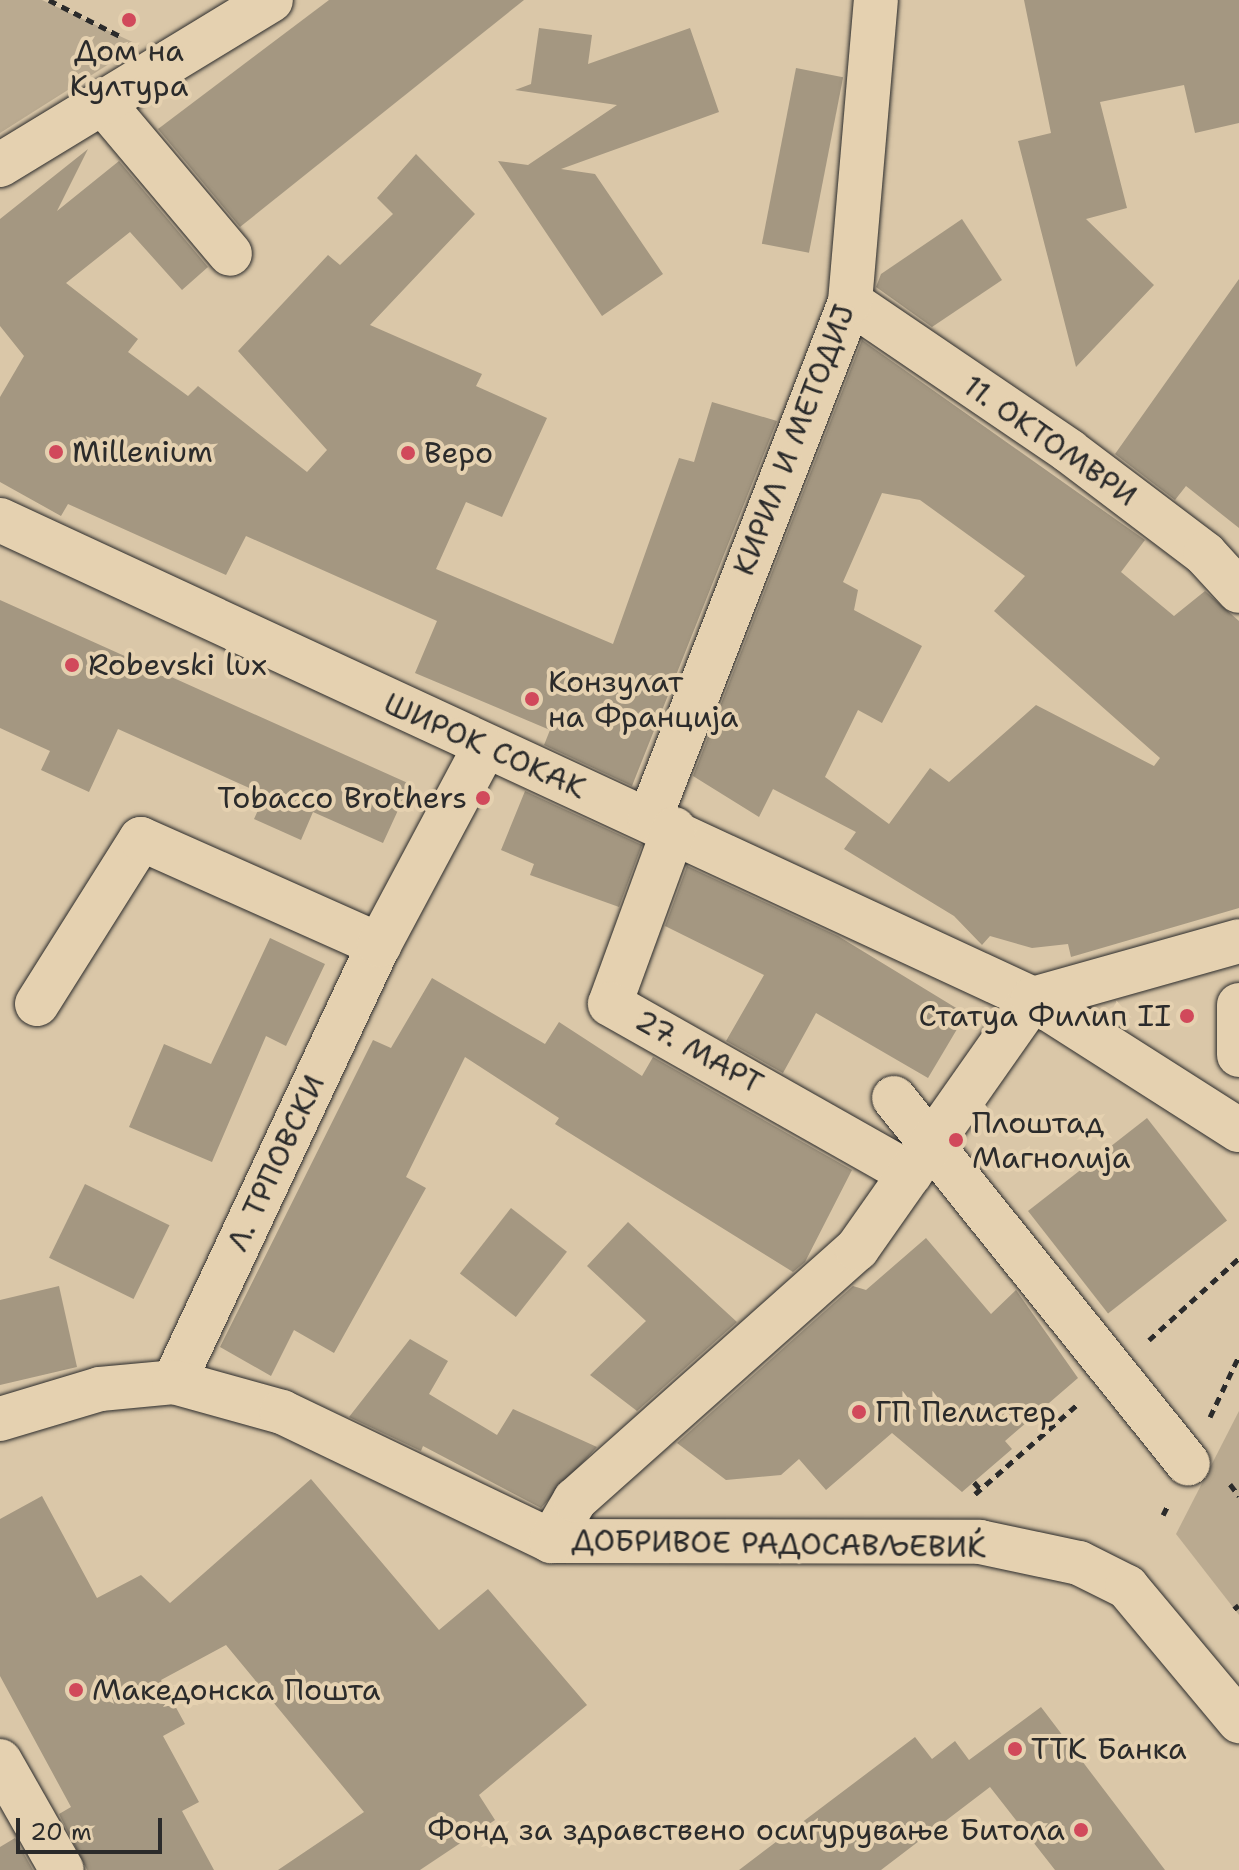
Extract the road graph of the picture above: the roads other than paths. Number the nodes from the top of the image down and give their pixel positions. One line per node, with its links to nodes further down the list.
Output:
1 (271, 0): 3 (street)
2 (876, 0): 6 (street, КИРИЛ И МЕТОДИЈ)
3 (103, 103): 4 (street); 5 (street)
4 (0, 165)
5 (230, 254)
6 (850, 302): 8 (street, 11. ОКТОМВРИ); 10 (street, КИРИЛ И МЕТОДИЈ)
7 (0, 520): 9 (street, ШИРОК СОКАК)
8 (1239, 591)
9 (484, 748): 10 (street, ШИРОК СОКАК); 12 (street, Л. ТРПОВСКИ)
10 (662, 823): 13 (street, ШИРОК СОКАК); 19 (street, 27. МАРТ)
11 (1239, 941): 13 (street)
12 (379, 945): 14 (street); 20 (street, Л. ТРПОВСКИ)
13 (1033, 999): 18 (street, ШИРОК СОКАК); 19 (street)
14 (37, 1004)
15 (1239, 1005): 16 (street)
16 (1239, 1055)
17 (894, 1098): 19 (street)
18 (1238, 1127)
19 (920, 1160): 22 (street); 23 (street)
20 (174, 1382): 21 (street, ДОБРИВОЕ РАДОСАВЉЕВИЌ); 23 (street, ДОБРИВОЕ РАДОСАВЉЕВИЌ)
21 (0, 1419)
22 (1196, 1446)
23 (551, 1541): 24 (street, ДОБРИВОЕ РАДОСАВЉЕВИЌ)
24 (1239, 1721)
25 (0, 1761): 26 (street)
26 (62, 1870)

